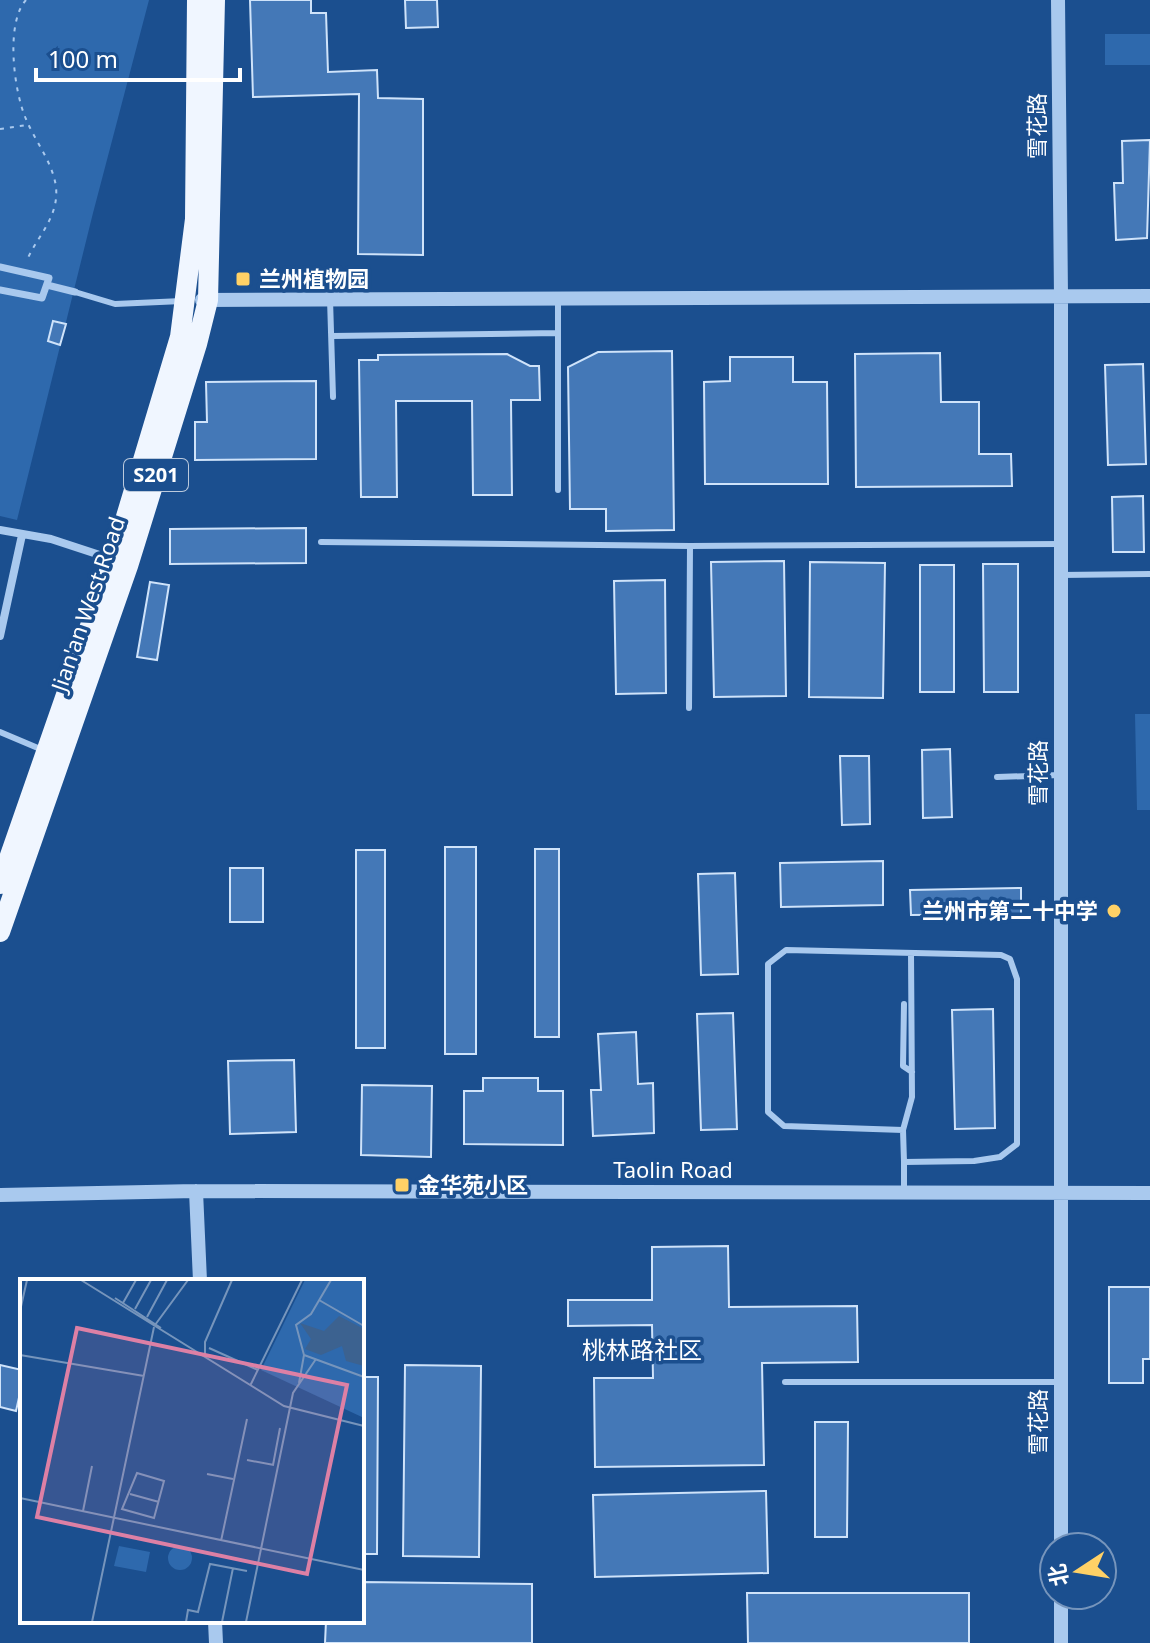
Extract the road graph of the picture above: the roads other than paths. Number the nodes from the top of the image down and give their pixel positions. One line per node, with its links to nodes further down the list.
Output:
1 (197, 0): 13 (main road, Jian'an West Road / S201)
2 (215, 0): 12 (main road, Jian'an West Road / S201)
3 (1058, 0): 8 (street, 雪花路)
4 (0, 267): 5 (street)
5 (47, 285): 6 (street); 7 (street)
6 (0, 290)
7 (75, 292): 13 (lane)
8 (1061, 296): 9 (street); 10 (street); 21 (street, 雪花路)
9 (1150, 296)
10 (558, 298): 11 (street); 14 (lane)
11 (330, 299): 12 (street); 15 (lane)
12 (208, 300): 13 (street); 23 (main road, Jian'an West Road / S201)
13 (186, 301): 23 (main road, Jian'an West Road / S201)
14 (558, 333): 15 (lane); 17 (lane)
15 (332, 336): 16 (lane)
16 (333, 397)
17 (558, 490)
18 (0, 530): 19 (street)
19 (22, 535): 23 (street); 26 (street)
20 (321, 542): 22 (lane)
21 (1060, 544): 22 (lane); 25 (street, 雪花路)
22 (690, 546): 27 (lane)
23 (120, 563): 29 (main road, Jian'an West Road / S201); 34 (main road, Jian'an West Road / S201)
24 (1150, 574): 25 (lane)
25 (1060, 575): 30 (street, 雪花路)
26 (0, 636)
27 (689, 708)
28 (0, 732): 29 (lane)
29 (47, 752): 32 (main road, Jian'an West Road / S201)
30 (1060, 775): 31 (lane); 42 (street, 雪花路)
31 (997, 777)
32 (4, 864): 33 (main road, Jian'an West Road / S201)
33 (0, 884)
34 (0, 932)
35 (911, 953): 37 (lane); 38 (lane); 39 (lane)
36 (904, 1004): 37 (lane)
37 (912, 1072): 38 (lane)
38 (903, 1130): 39 (lane)
39 (904, 1162): 41 (lane)
40 (196, 1191): 41 (street, Taolin Road); 44 (street, Taolin Road); 45 (street)
41 (904, 1193): 42 (street, Taolin Road)
42 (1059, 1193): 43 (street, Taolin Road); 47 (street, 雪花路)
43 (1150, 1193)
44 (0, 1195)
45 (200, 1279)
46 (785, 1382): 47 (lane)
47 (1060, 1382): 48 (street, 雪花路)
48 (1061, 1531)
49 (1061, 1611): 52 (street)
50 (215, 1623): 51 (street)
51 (216, 1643)
52 (1061, 1643)

